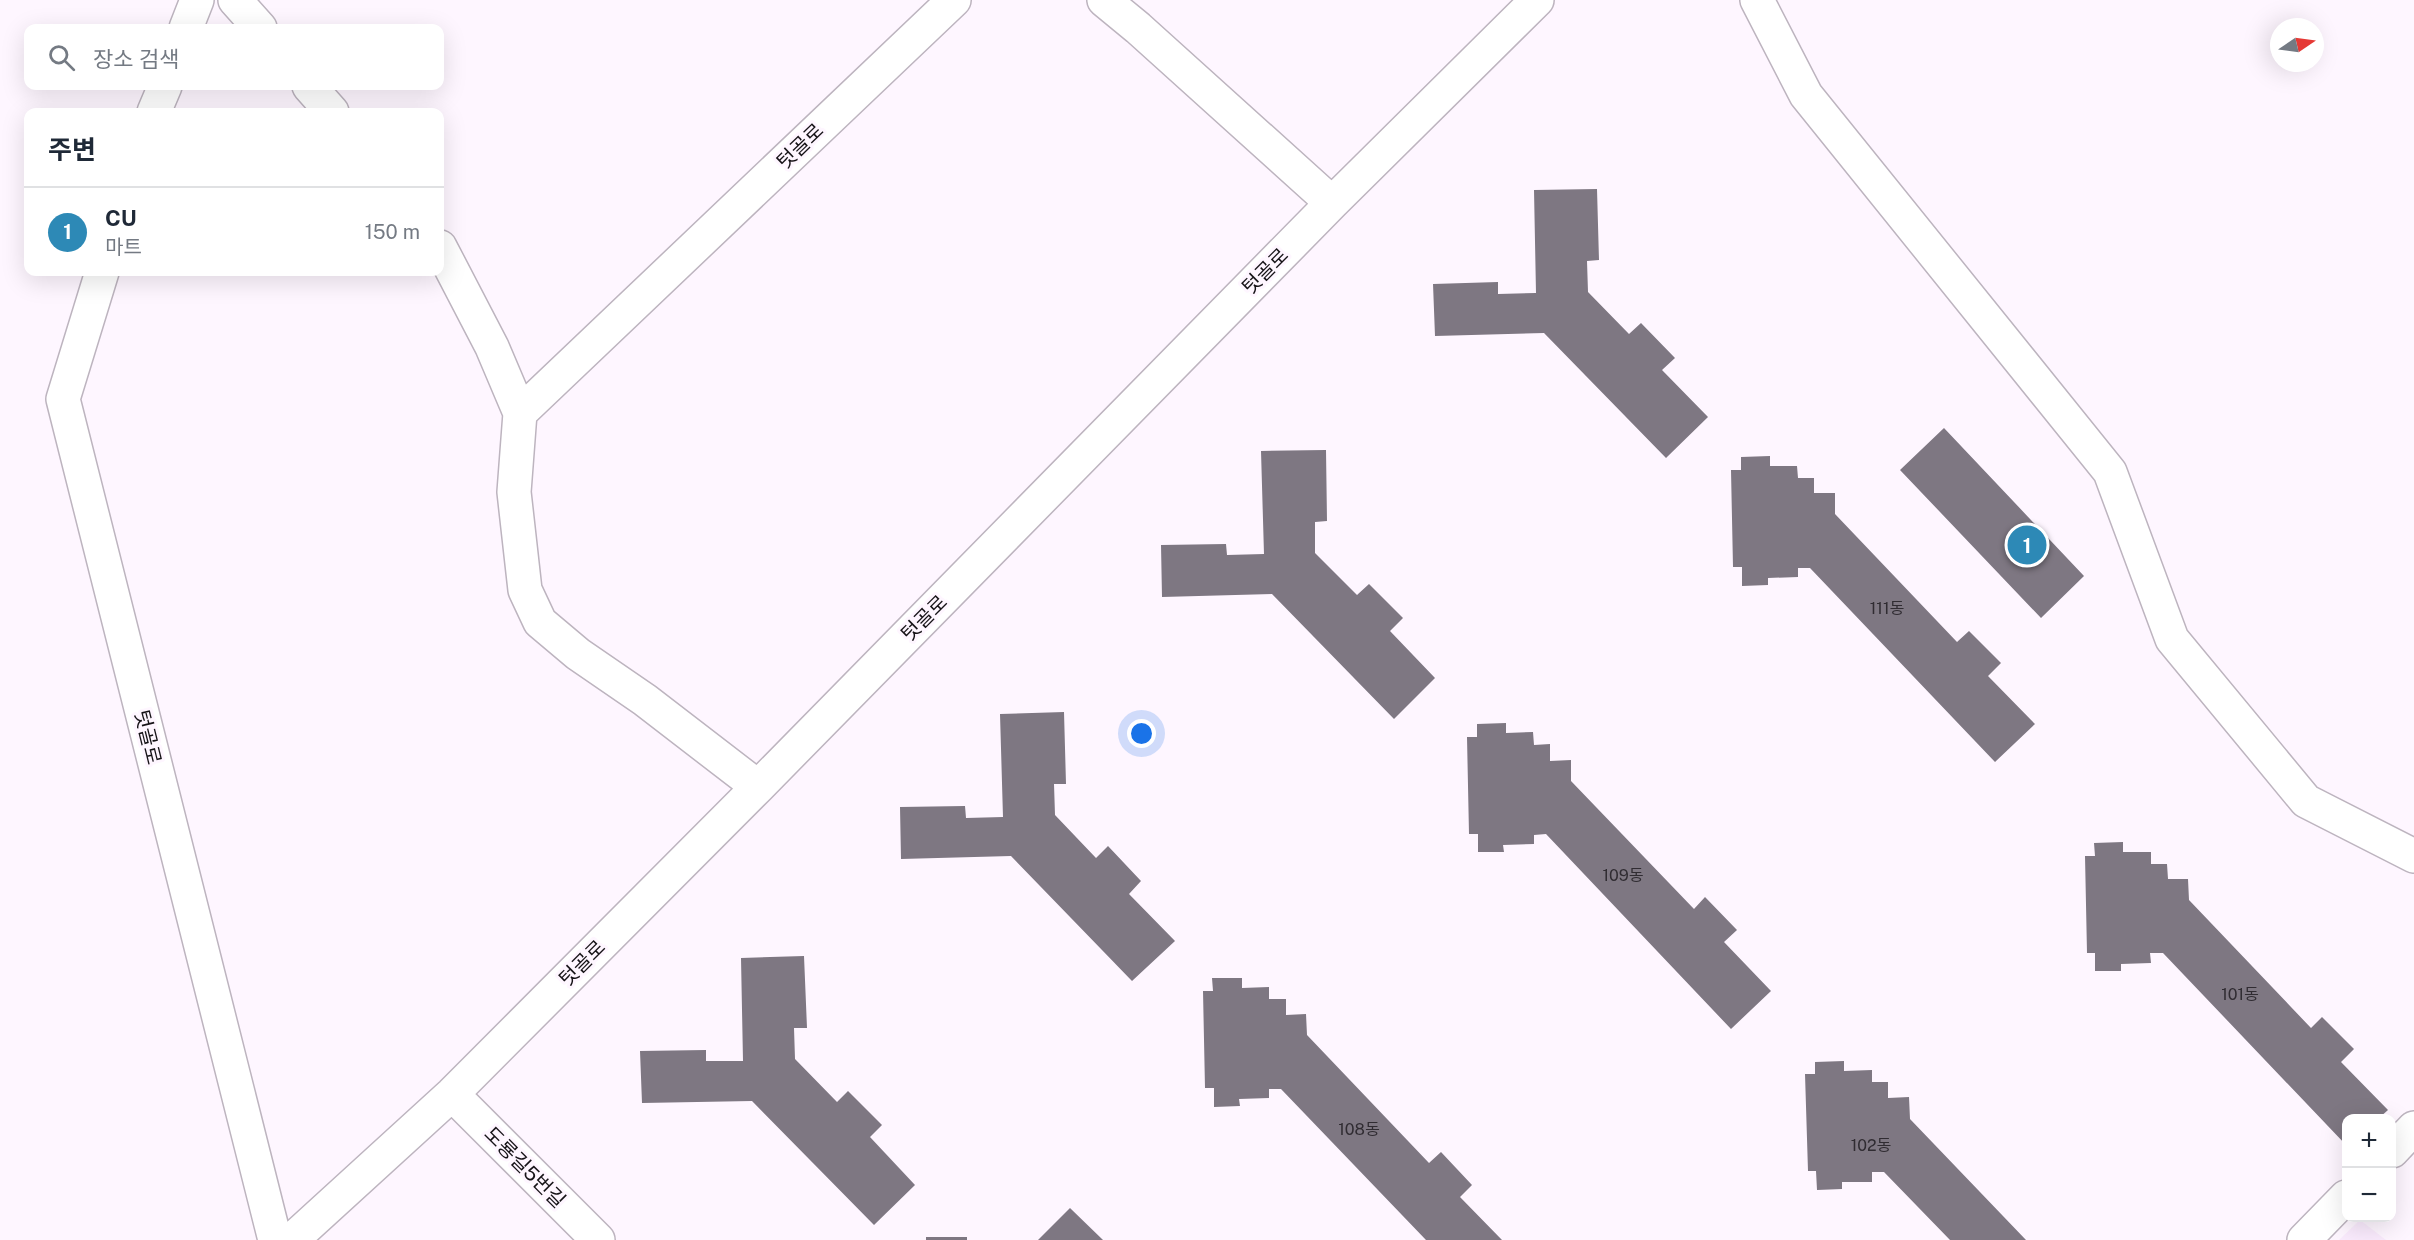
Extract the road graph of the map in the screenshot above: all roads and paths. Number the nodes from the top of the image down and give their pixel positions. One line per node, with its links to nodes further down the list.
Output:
1 (197, 0): 7 (street)
2 (235, 0): 8 (street)
3 (954, 0): 16 (street, 텃골로)
4 (1104, 0): 13 (street)
5 (1537, 0): 13 (street, 텃골로)
6 (1757, 0): 18 (street)
7 (188, 24)
8 (256, 24)
9 (163, 90): 11 (street)
10 (313, 90): 12 (street)
11 (156, 108)
12 (328, 108)
13 (1332, 203): 17 (street, 텃골로)
14 (444, 255): 16 (street)
15 (101, 276): 23 (street, 텃골로)
16 (520, 413): 17 (street)
17 (758, 787): 19 (street, 텃골로)
18 (2414, 856)
19 (452, 1094): 24 (street, 텃골로); 25 (street, 도룡길5번길)
20 (2414, 1128): 21 (street)
21 (2396, 1146)
22 (2342, 1201): 26 (street)
23 (275, 1240)
24 (292, 1240)
25 (598, 1240)
26 (2304, 1240)

